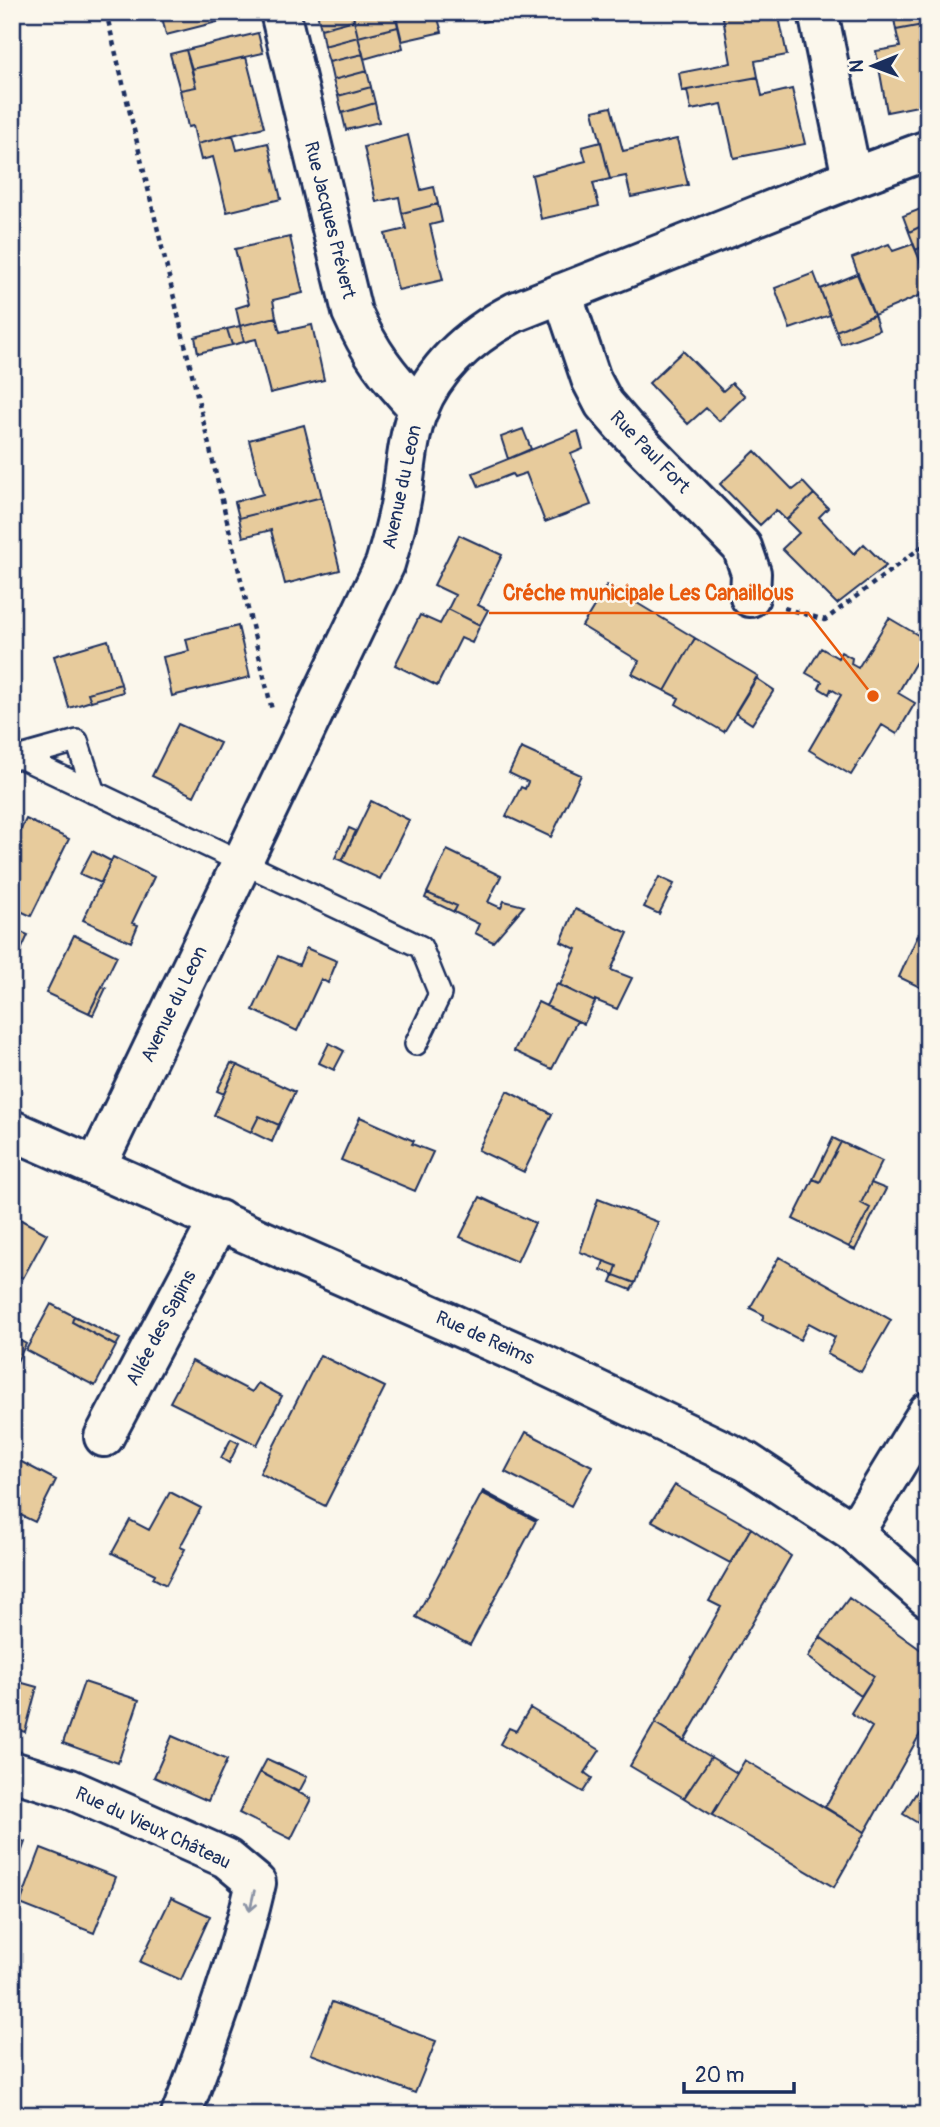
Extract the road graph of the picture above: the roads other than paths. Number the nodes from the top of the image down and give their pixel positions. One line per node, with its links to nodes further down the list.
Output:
1 (280, 12): 6 (street, Rue Jacques Prévert)
2 (818, 12): 4 (street)
3 (928, 150): 4 (street, Avenue du Leon)
4 (852, 178): 5 (street, Avenue du Leon)
5 (562, 293): 6 (street, Avenue du Leon); 7 (street, Rue Paul Fort)
6 (419, 409): 10 (street, Avenue du Leon)
7 (750, 597)
8 (16, 758): 9 (lane); 9 (lane)
9 (94, 793): 10 (lane)
10 (242, 863): 11 (lane); 13 (street, Avenue du Leon)
11 (416, 1044)
12 (12, 1130): 13 (street, Rue de Reims)
13 (96, 1167): 14 (street, Rue de Reims)
14 (219, 1220): 16 (street, Allée des Sapins); 17 (street, Rue de Reims)
15 (928, 1412): 17 (street)
16 (104, 1437)
17 (854, 1532): 18 (street, Rue de Reims)
18 (928, 1598)
19 (12, 1771): 20 (street, Rue du Vieux Château, one-way to 20)
20 (181, 2115)

